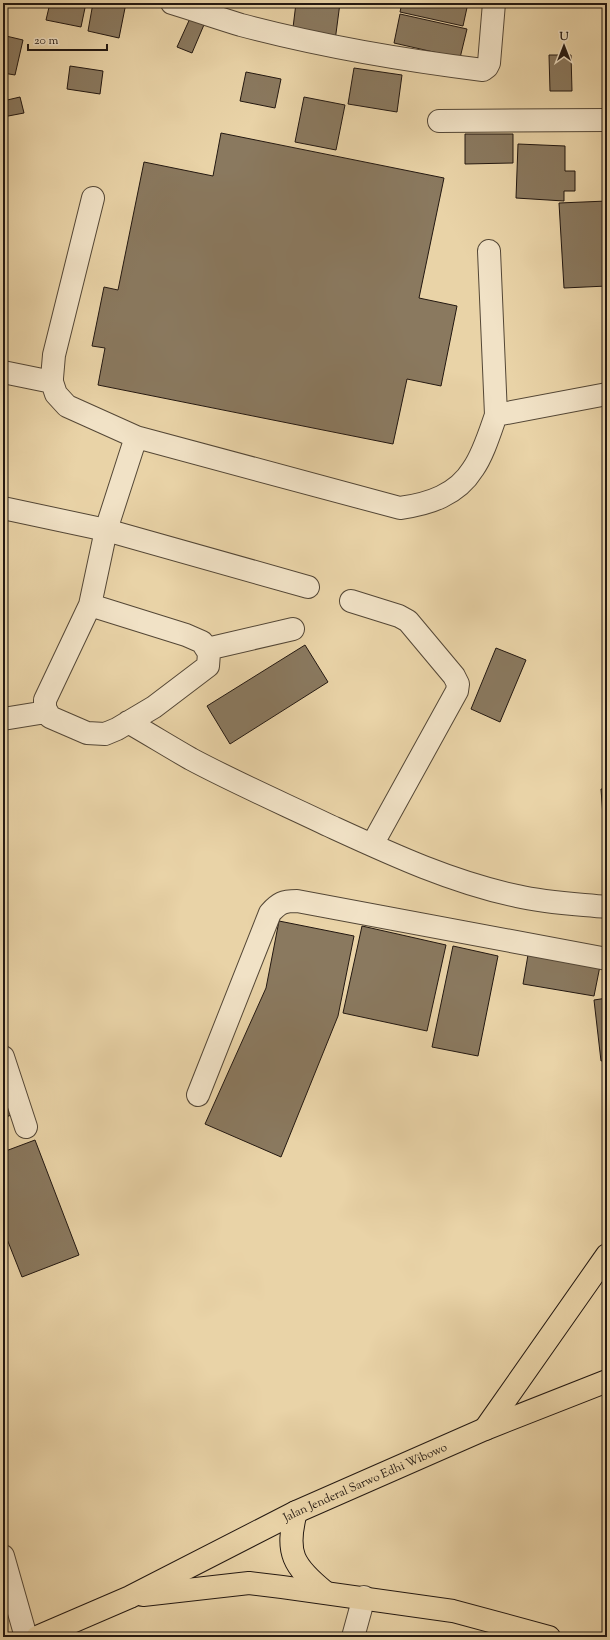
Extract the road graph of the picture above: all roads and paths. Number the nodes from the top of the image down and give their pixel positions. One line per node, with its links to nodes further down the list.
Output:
1 (172, 3): 2 (street)
2 (494, 3)
3 (439, 120): 4 (street)
4 (607, 120)
5 (93, 198): 8 (street)
6 (489, 251): 10 (street)
7 (3, 372): 8 (street)
8 (52, 382): 11 (street)
9 (607, 394): 10 (street)
10 (496, 415): 11 (street)
11 (136, 437): 13 (street)
12 (3, 508): 13 (street)
13 (106, 530): 14 (street); 16 (street)
14 (308, 587)
15 (351, 601): 22 (street)
16 (90, 605): 18 (street); 19 (street)
17 (293, 629): 18 (street)
18 (207, 649): 21 (street)
19 (46, 712): 20 (street); 21 (street)
20 (3, 719)
21 (128, 722): 22 (street)
22 (372, 845): 23 (street)
23 (607, 907)
24 (607, 959): 26 (street)
25 (3, 1057): 27 (street)
26 (198, 1095)
27 (26, 1127)
28 (607, 1255): 30 (main road)
29 (607, 1381): 30 (main road, Jalan Jenderal Sarwo Edhi Wibowo)
30 (485, 1429): 31 (main road, Jalan Jenderal Sarwo Edhi Wibowo)
31 (296, 1512): 33 (main road); 34 (main road, Jalan Jenderal Sarwo Edhi Wibowo)
32 (3, 1556): 36 (street)
33 (324, 1592): 34 (main road, Jalan Jenderal Sarwo Edhi Wibowo); 35 (main road, Jalan Jenderal Sarwo Edhi Wibowo)
34 (130, 1596): 37 (main road, Jalan Jenderal Sarwo Edhi Wibowo)
35 (364, 1597): 38 (street); 39 (main road, Jalan Jenderal Sarwo Edhi Wibowo)
36 (26, 1637)
37 (38, 1637)
38 (353, 1637)
39 (549, 1637)

